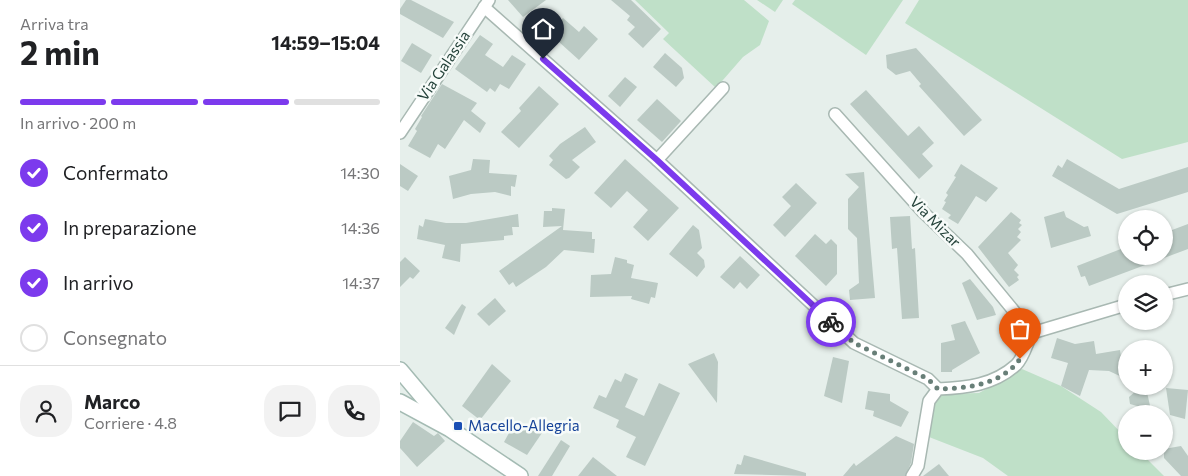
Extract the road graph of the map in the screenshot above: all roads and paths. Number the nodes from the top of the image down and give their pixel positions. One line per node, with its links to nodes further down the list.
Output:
1 (487, 3): 4 (street, Via Galassia); 5 (street)
2 (723, 88): 5 (street)
3 (835, 114): 9 (street, Via Mizar)
4 (400, 133)
5 (657, 160): 11 (street)
6 (1188, 289): 7 (street)
7 (1173, 293)
8 (1118, 307): 9 (street)
9 (1032, 333): 11 (street)
10 (400, 370): 13 (main road)
11 (938, 389): 15 (street)
12 (400, 402): 13 (main road)
13 (450, 429): 14 (main road)
14 (520, 476)
15 (912, 476)

